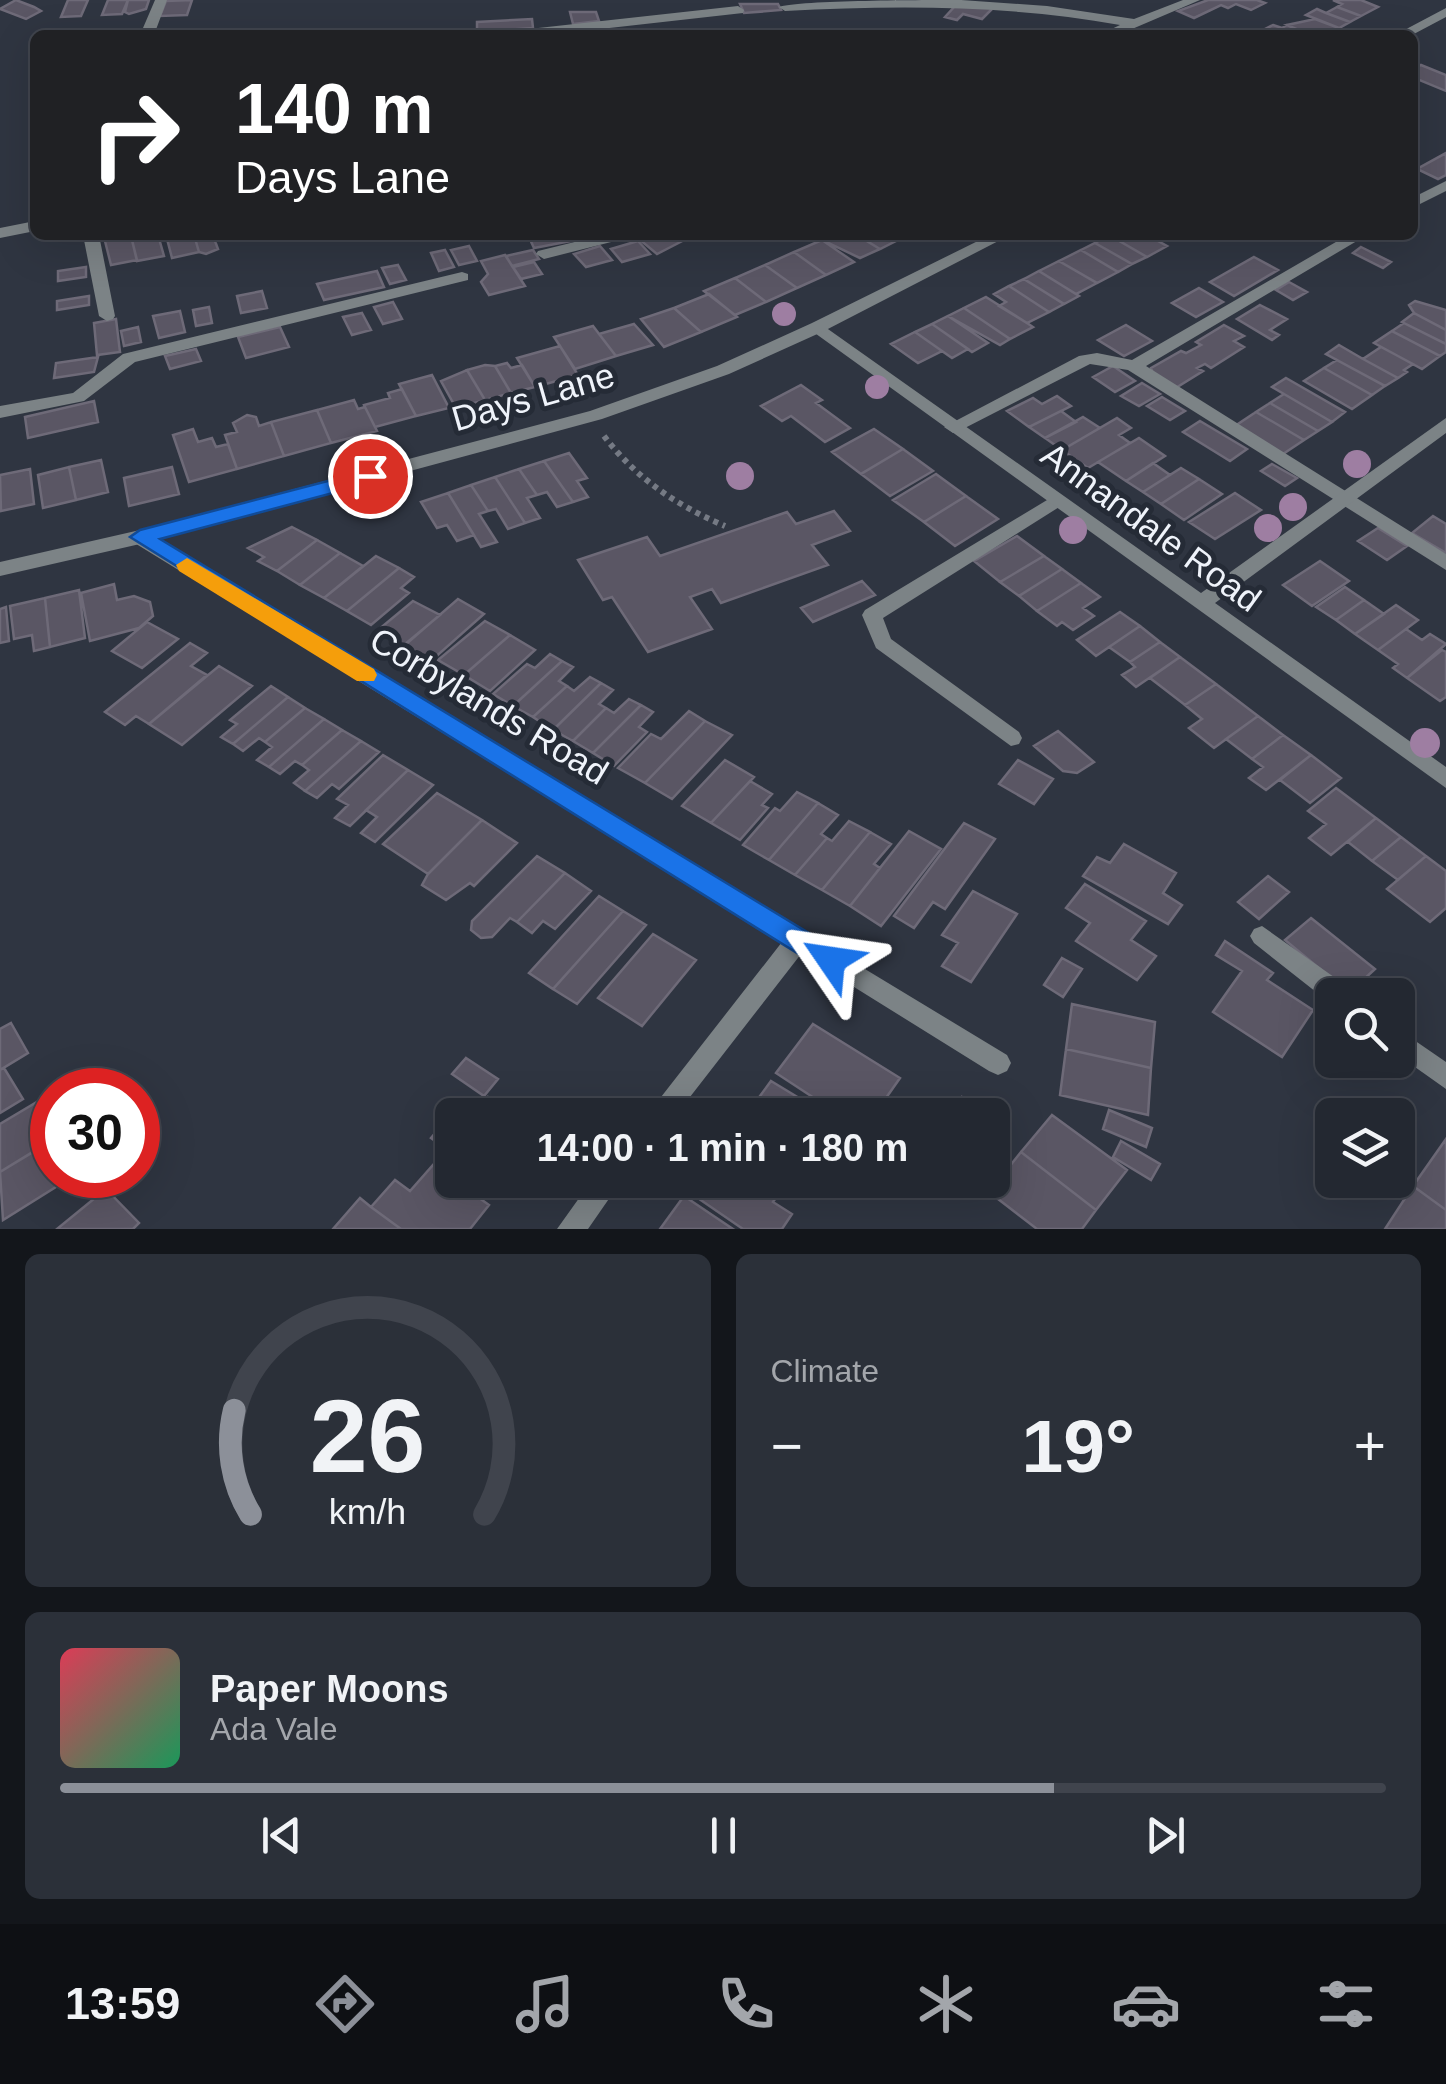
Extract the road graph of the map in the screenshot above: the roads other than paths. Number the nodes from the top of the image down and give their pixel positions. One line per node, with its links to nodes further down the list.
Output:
1 (160, 0): 7 (street)
2 (1194, 0): 6 (street)
3 (785, 7): 6 (street)
4 (738, 10): 8 (street)
5 (1446, 12): 10 (street)
6 (1133, 23): 9 (street)
7 (149, 30)
8 (556, 30)
9 (1117, 30)
10 (1412, 30)
11 (1446, 185): 12 (street)
12 (1418, 201)
13 (30, 227): 14 (street)
14 (0, 232)
15 (92, 240): 21 (street)
16 (601, 240): 19 (street)
17 (992, 240): 22 (street, Days Lane)
18 (1350, 240): 23 (street)
19 (544, 254)
20 (462, 278): 24 (street)
21 (108, 316)
22 (818, 327): 26 (street, Annandale Road); 29 (street, Days Lane)
23 (1134, 366): 26 (street); 28 (street)
24 (0, 412)
25 (1446, 424): 28 (street)
26 (953, 427): 27 (street, Annandale Road)
27 (1056, 500): 32 (street, Annandale Road); 33 (street)
28 (1340, 500): 30 (street); 32 (street)
29 (140, 537): 31 (street, Days Lane); 36 (street, Corbylands Road)
30 (1446, 563)
31 (0, 569)
32 (1201, 603): 34 (street, Annandale Road)
33 (1011, 738)
34 (1446, 779)
35 (1262, 936): 37 (street)
36 (798, 940): 39 (street, Corbylands Road); 41 (street)
37 (1317, 978)
38 (1415, 1053): 40 (street)
39 (998, 1062)
40 (1446, 1077)
41 (673, 1098)
42 (595, 1198): 43 (street)
43 (571, 1229)

